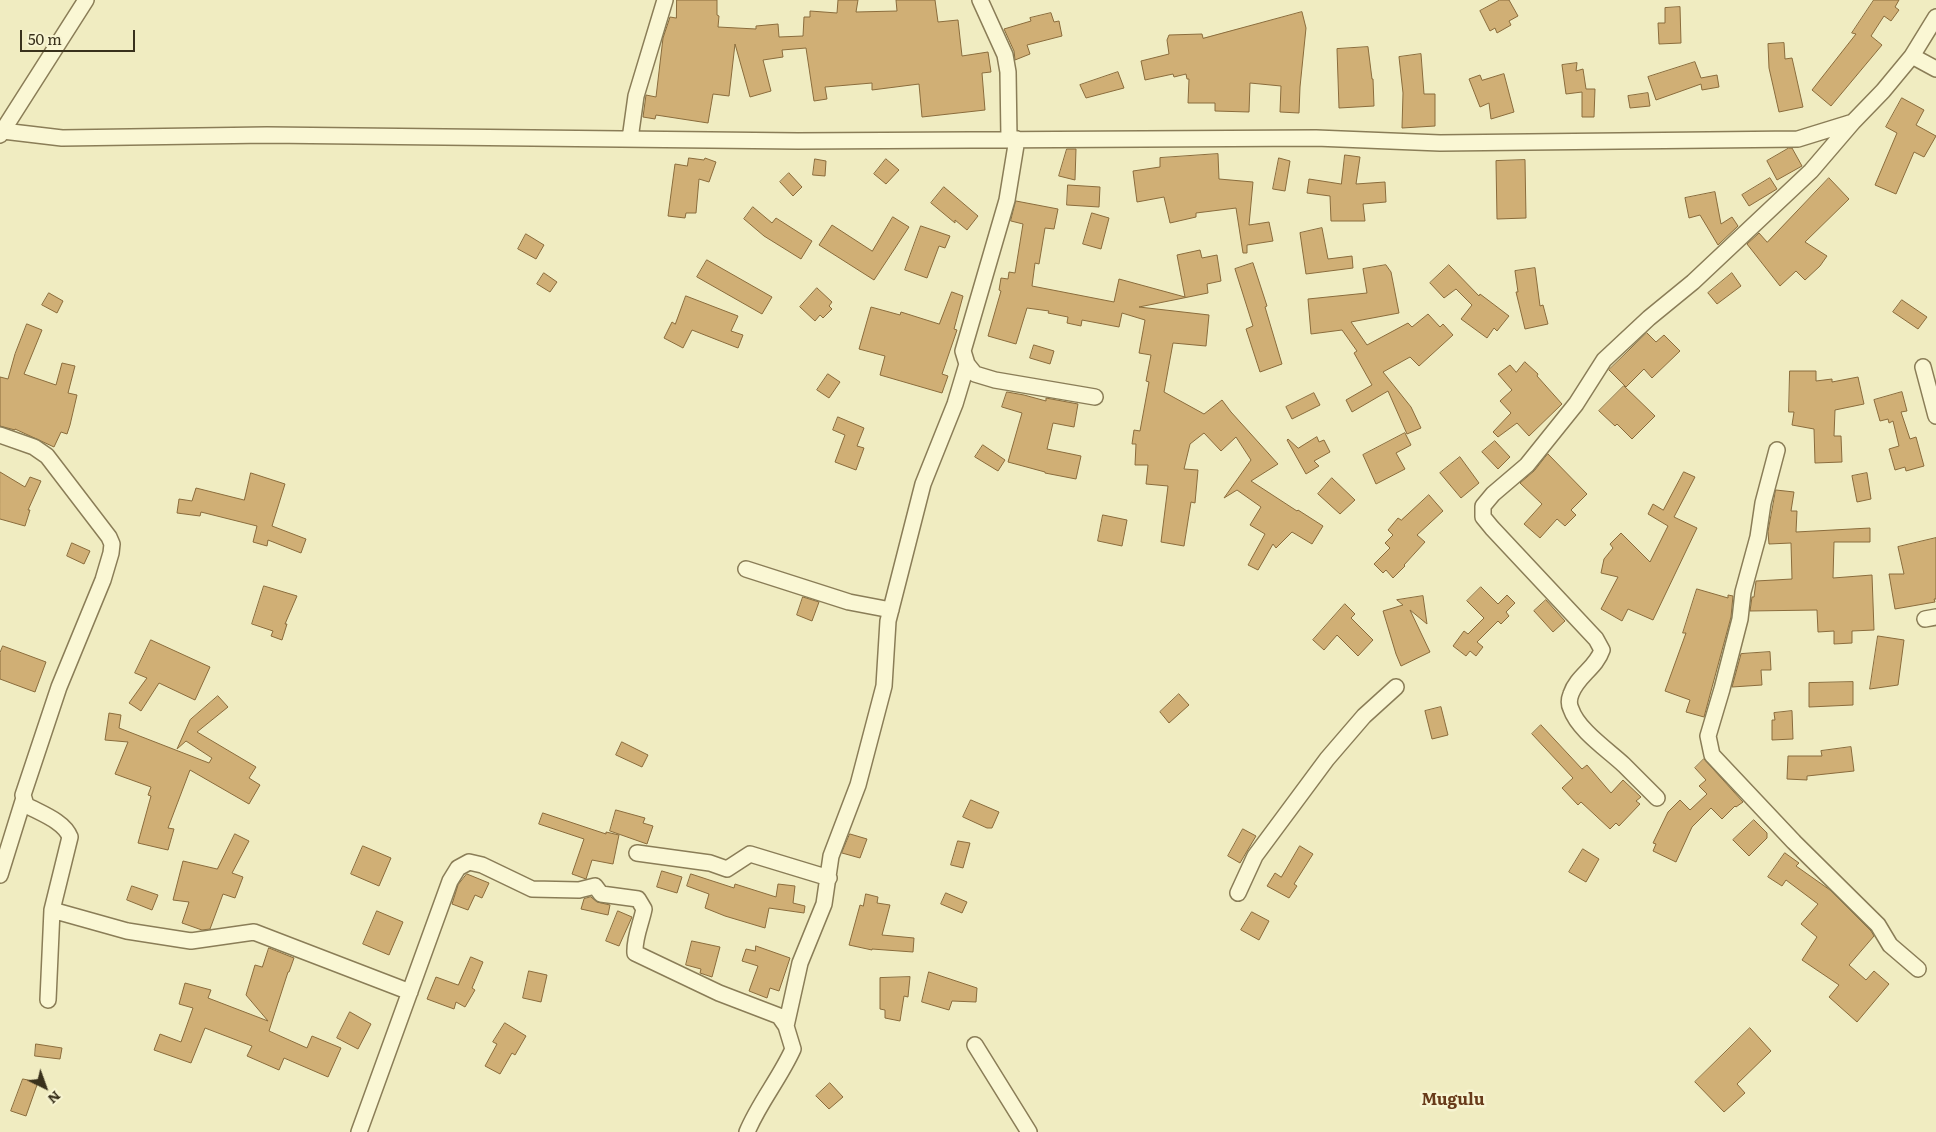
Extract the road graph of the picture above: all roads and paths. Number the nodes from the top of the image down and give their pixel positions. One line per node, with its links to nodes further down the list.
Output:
1 (86, 0): 8 (street)
2 (665, 0): 10 (street)
3 (980, 0): 9 (street)
4 (1936, 17): 5 (street)
5 (1912, 56): 6 (street); 7 (street)
6 (1936, 69)
7 (1853, 122): 9 (street); 20 (street)
8 (1, 133): 10 (street)
9 (1013, 138): 10 (street); 11 (street)
10 (630, 139)
11 (967, 364): 13 (street); 18 (street)
12 (1923, 367): 14 (street)
13 (1095, 397)
14 (1936, 416)
15 (0, 435): 21 (street)
16 (1777, 450): 27 (street)
17 (746, 569): 18 (street)
18 (891, 610): 24 (street)
19 (1396, 687): 25 (street)
20 (1657, 798)
21 (23, 801): 23 (street); 26 (street)
22 (638, 853): 24 (street)
23 (0, 874)
24 (829, 878): 30 (street)
25 (1238, 893)
26 (52, 910): 28 (street); 29 (street)
27 (1918, 969)
28 (410, 992): 30 (street); 32 (street)
29 (48, 1000)
30 (786, 1026): 33 (street)
31 (975, 1045): 34 (street)
32 (359, 1132)
33 (747, 1132)
34 (1029, 1132)

